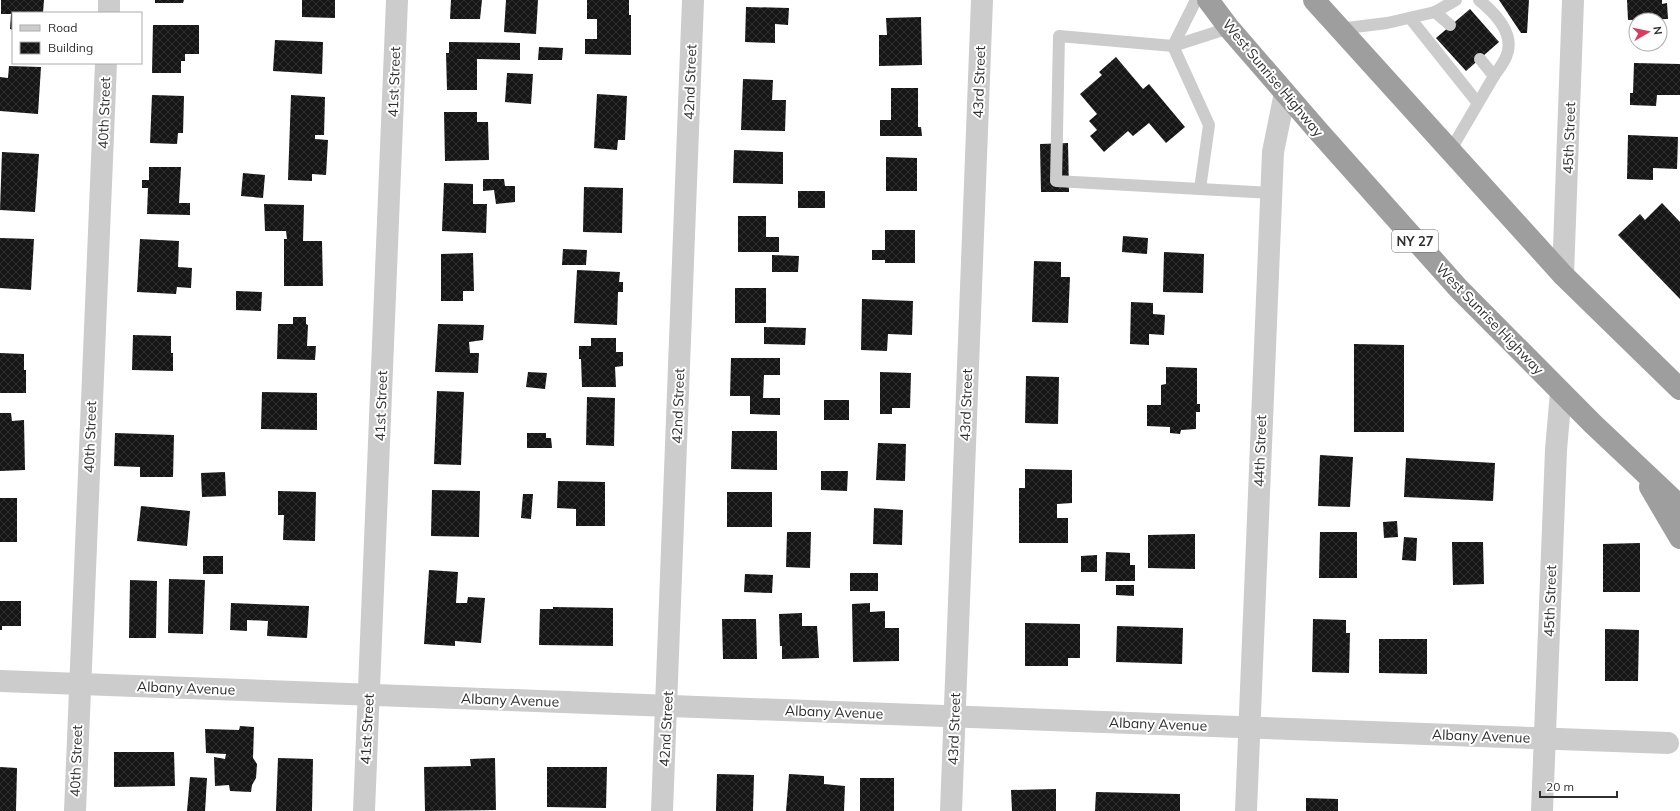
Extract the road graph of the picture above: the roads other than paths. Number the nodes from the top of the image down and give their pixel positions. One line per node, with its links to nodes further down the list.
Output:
1 (109, 0): 11 (street)
2 (397, 0): 36 (street, 41st Street)
3 (693, 0): 37 (street, 42nd Street)
4 (982, 0): 38 (street, 43rd Street)
5 (1196, 0): 17 (lane)
6 (1208, 0): 15 (highway, West Sunrise Highway / NY 27)
7 (1314, 0): 16 (highway)
8 (1456, 0): 12 (lane)
9 (1479, 0): 20 (lane)
10 (1573, 0): 26 (street, 45th Street)
11 (108, 12)
12 (1435, 12): 13 (lane); 14 (lane)
13 (1410, 18): 16 (lane); 22 (lane)
14 (1450, 25)
15 (1229, 28): 17 (lane); 21 (highway, West Sunrise Highway / NY 27)
16 (1339, 29): 23 (highway)
17 (1173, 46): 24 (lane); 24 (lane)
18 (1480, 59): 20 (lane)
19 (106, 64): 35 (street, 40th Street)
20 (1494, 76): 22 (lane)
21 (1285, 93): 25 (street, 44th Street); 30 (highway, West Sunrise Highway / NY 27)
22 (1477, 102): 23 (lane)
23 (1450, 151): 26 (highway)
24 (1200, 189): 25 (lane)
25 (1272, 193): 39 (street, 44th Street)
26 (1563, 275): 27 (highway)
27 (1635, 346): 28 (highway); 29 (highway)
28 (1680, 369)
29 (1680, 389)
30 (1560, 392): 31 (highway, West Sunrise Highway / NY 27); 40 (street, 45th Street)
31 (1638, 467): 32 (highway, NY 27); 33 (highway)
32 (1680, 506)
33 (1680, 538)
34 (0, 681): 35 (street, Albany Avenue)
35 (79, 684): 36 (street, Albany Avenue); 42 (street, 40th Street)
36 (369, 694): 37 (street, Albany Avenue); 43 (street, 41st Street)
37 (667, 706): 38 (street, Albany Avenue); 44 (street, 42nd Street)
38 (954, 716): 39 (street, Albany Avenue); 45 (street, 43rd Street)
39 (1248, 727): 40 (street, Albany Avenue); 46 (street, 44th Street)
40 (1545, 738): 41 (street, Albany Avenue); 47 (street, 45th Street)
41 (1668, 743)
42 (75, 811)
43 (364, 811)
44 (662, 811)
45 (951, 811)
46 (1246, 811)
47 (1542, 811)

